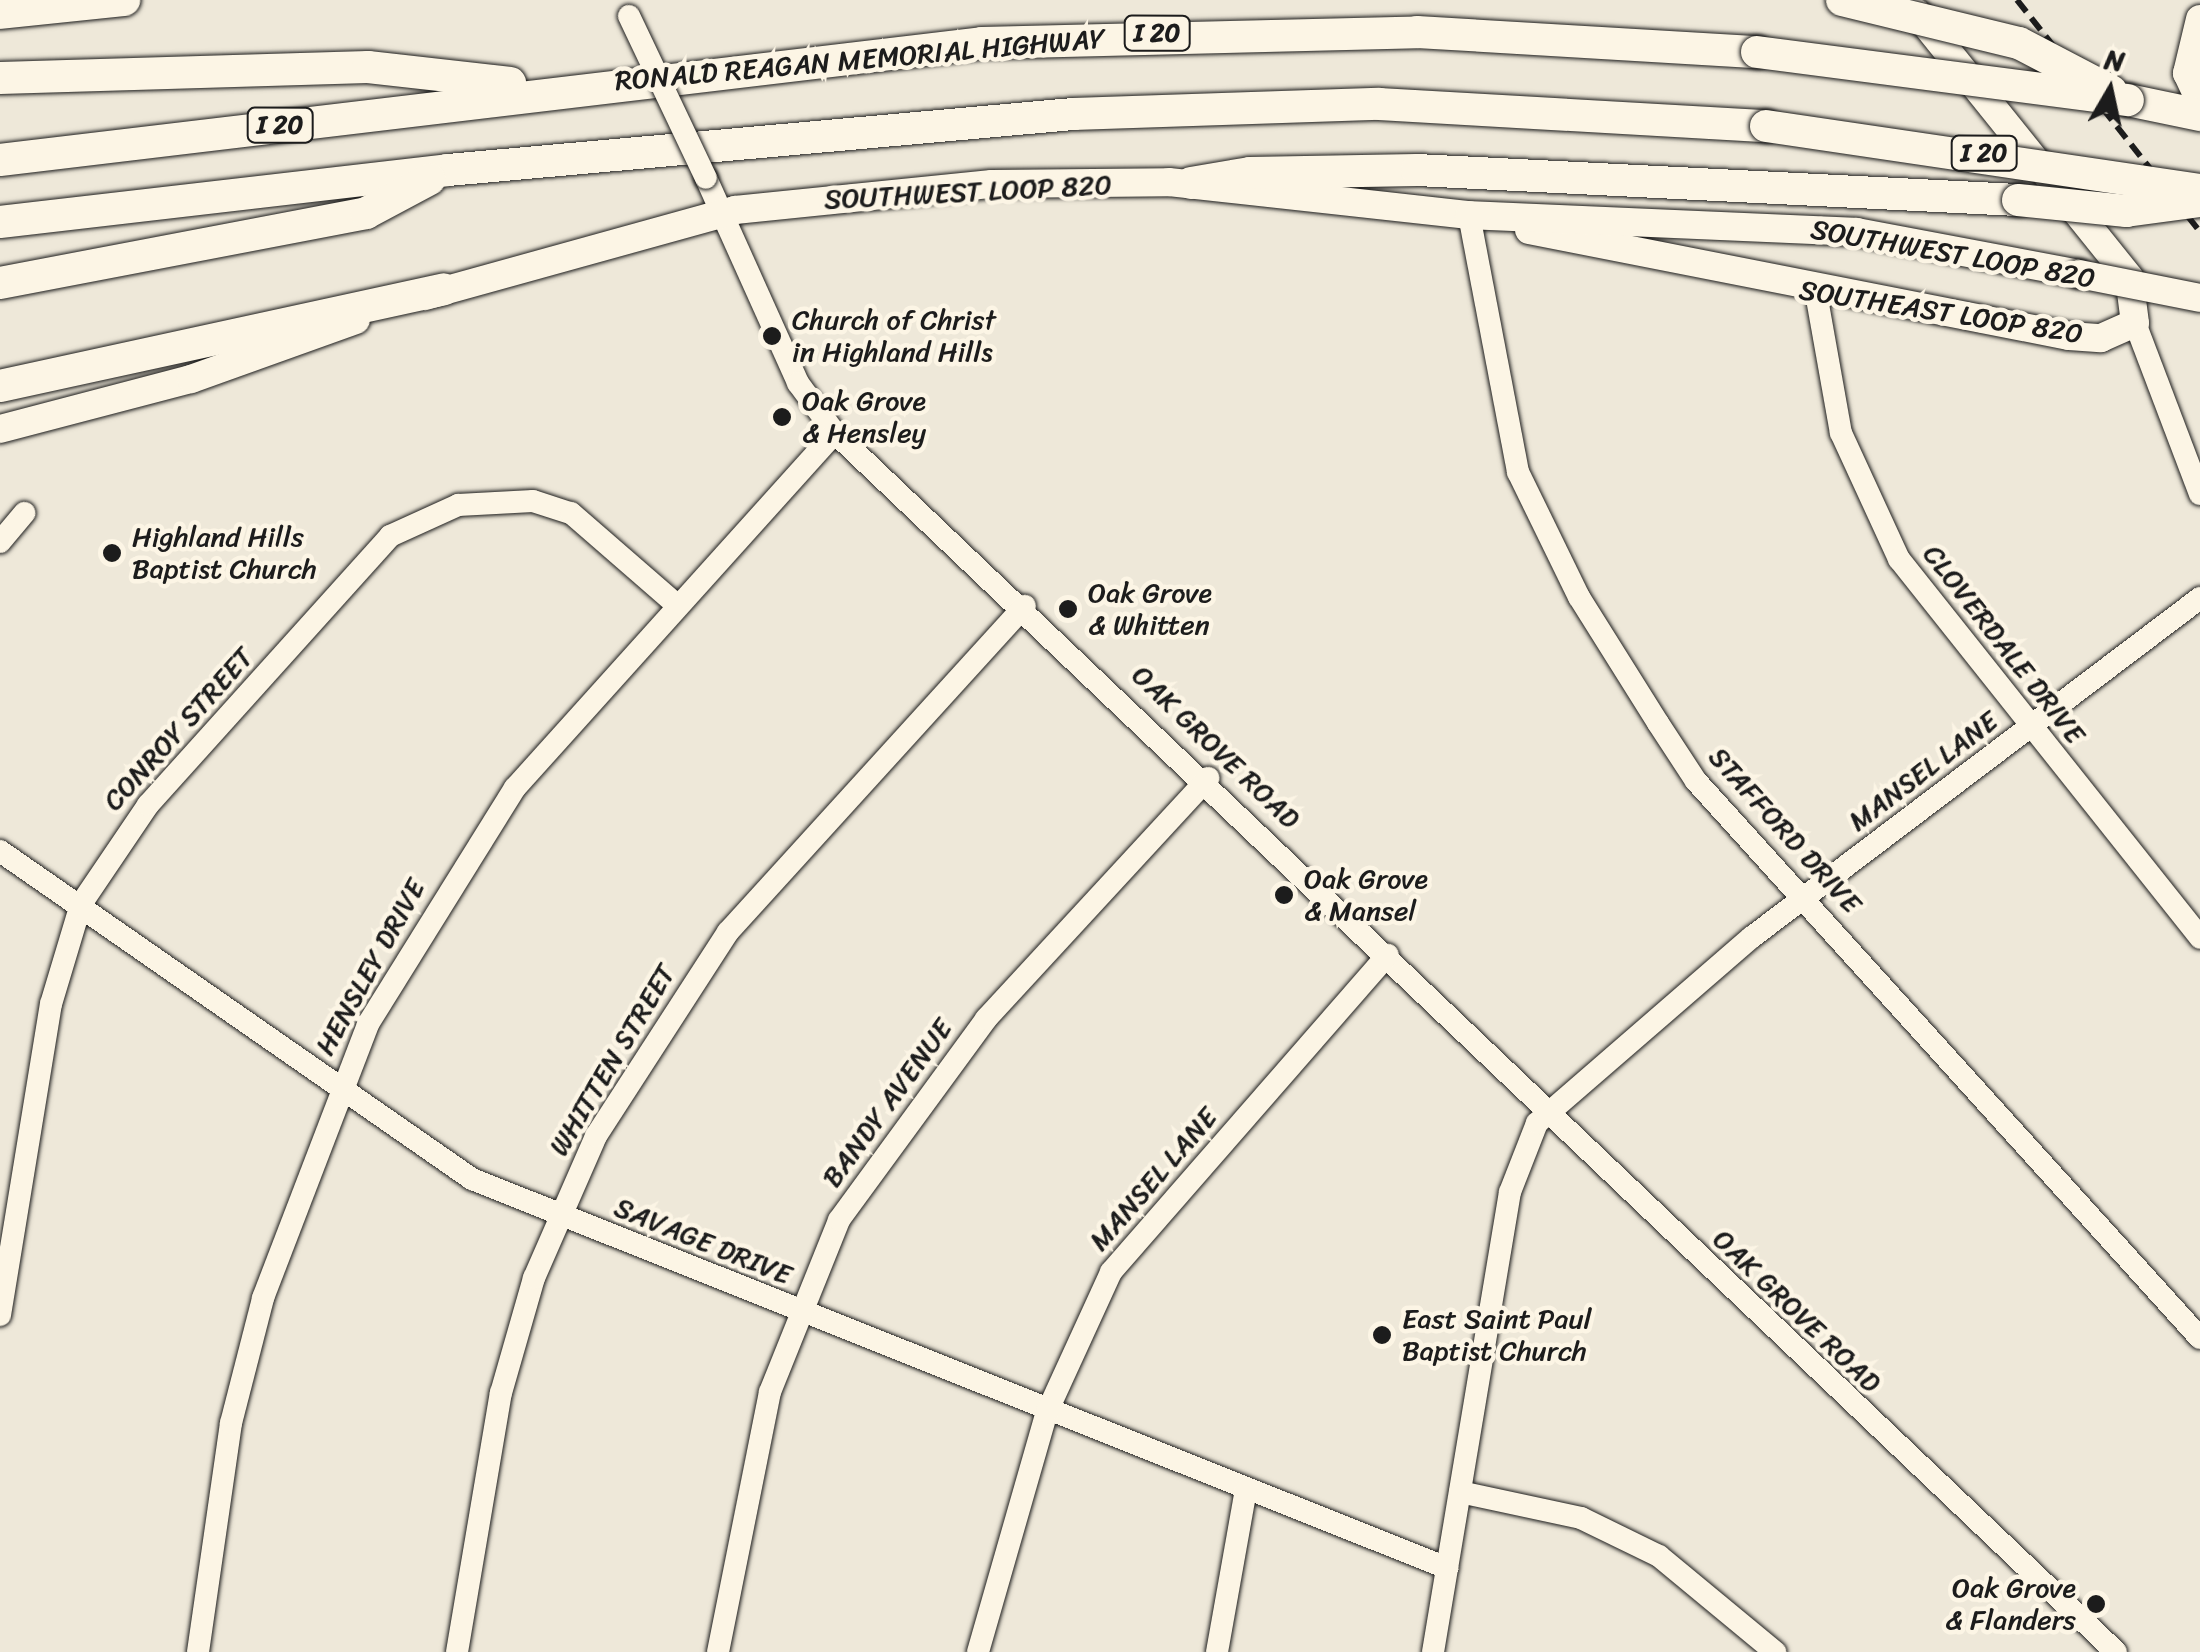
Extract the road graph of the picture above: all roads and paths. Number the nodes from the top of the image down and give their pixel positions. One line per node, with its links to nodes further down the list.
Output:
1 (124, 0): 5 (highway)
2 (1842, 0): 9 (highway, bridge)
3 (1906, 0): 24 (main road)
4 (625, 8): 17 (street, OAK GROVE ROAD, bridge)
5 (0, 13)
6 (2200, 19): 10 (main road)
7 (0, 78): 8 (highway)
8 (559, 89): 9 (highway, RONALD REAGAN MEMORIAL HIGHWAY / I 20, bridge); 12 (highway, RONALD REAGAN MEMORIAL HIGHWAY / I 20)
9 (2128, 100): 11 (highway, RONALD REAGAN MEMORIAL HIGHWAY / I 20)
10 (2200, 101)
11 (2200, 116)
12 (0, 160)
13 (448, 170): 15 (highway, I 20, bridge); 19 (highway, I 20); 20 (highway)
14 (1192, 184): 16 (highway, bridge); 17 (main road, SOUTHWEST LOOP 820); 18 (main road, SOUTHWEST LOOP 820)
15 (2200, 190)
16 (2200, 201)
17 (724, 214): 21 (main road, SOUTHWEST LOOP 820); 27 (street, OAK GROVE ROAD)
18 (1469, 214): 22 (main road, SOUTHEAST LOOP 820); 23 (main road, SOUTHWEST LOOP 820, bridge); 37 (street, STAFFORD DRIVE)
19 (0, 222)
20 (0, 283)
21 (444, 289): 25 (highway); 26 (main road, SOUTHWEST LOOP 820)
22 (1816, 293): 24 (main road, SOUTHEAST LOOP 820); 34 (street, CLOVERDALE DRIVE)
23 (2200, 298)
24 (2135, 323): 28 (street)
25 (0, 386)
26 (0, 430)
27 (834, 432): 32 (street, HENSLEY DRIVE); 33 (street, OAK GROVE ROAD)
28 (2200, 494)
29 (24, 513): 30 (street)
30 (0, 542)
31 (2200, 598): 34 (street, MANSEL LANE)
32 (677, 606): 38 (street, CONROY STREET); 41 (street, HENSLEY DRIVE)
33 (1025, 606): 35 (street, OAK GROVE ROAD); 43 (street, WHITTEN STREET)
34 (2029, 729): 37 (street, MANSEL LANE); 39 (street, CLOVERDALE DRIVE)
35 (1208, 778): 40 (street, OAK GROVE ROAD); 44 (street, BANDY AVENUE)
36 (0, 851): 38 (street, SAVAGE DRIVE)
37 (1806, 897): 42 (street, MANSEL LANE); 46 (street, STAFFORD DRIVE)
38 (81, 904): 41 (street, SAVAGE DRIVE); 45 (street, CONROY STREET)
39 (2200, 938)
40 (1388, 956): 42 (street, OAK GROVE ROAD); 47 (street, MANSEL LANE)
41 (337, 1093): 43 (street, SAVAGE DRIVE); 51 (street, HENSLEY DRIVE)
42 (1548, 1111): 49 (street, MANSEL LANE); 58 (street, OAK GROVE ROAD)
43 (559, 1215): 44 (street, SAVAGE DRIVE); 52 (street, WHITTEN STREET)
44 (798, 1312): 47 (street, SAVAGE DRIVE); 53 (street, BANDY AVENUE)
45 (0, 1315)
46 (2200, 1338)
47 (1047, 1412): 48 (street, SAVAGE DRIVE); 54 (street, MANSEL LANE)
48 (1246, 1490): 50 (street, SAVAGE DRIVE); 55 (street)
49 (1460, 1492): 50 (street, MANSEL LANE); 57 (street)
50 (1447, 1568): 56 (street, MANSEL LANE)
51 (198, 1652)
52 (457, 1652)
53 (718, 1652)
54 (978, 1652)
55 (1216, 1652)
56 (1433, 1652)
57 (1774, 1652)
58 (2116, 1652)

